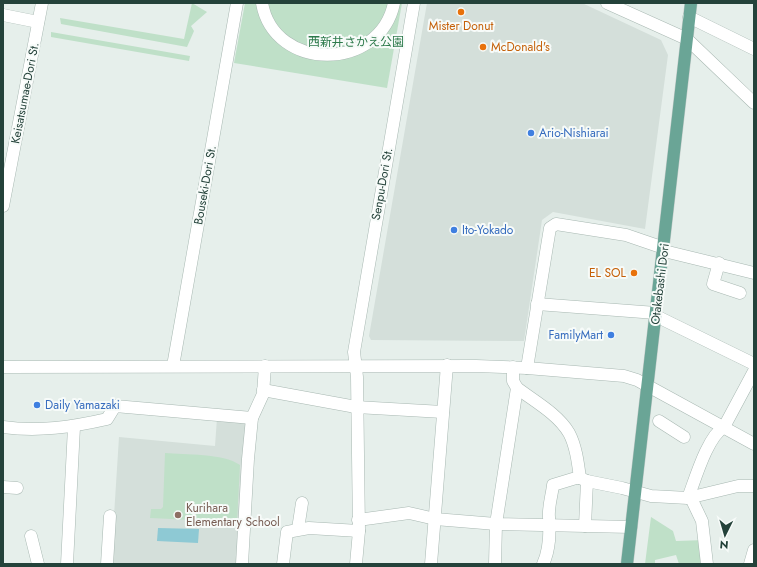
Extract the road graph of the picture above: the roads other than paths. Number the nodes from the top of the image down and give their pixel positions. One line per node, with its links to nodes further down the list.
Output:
1 (42, 3): 10 (street, Keisatsumae-Dori St.)
2 (237, 3): 23 (street, Bouseki-Dori St.)
3 (262, 3): 4 (street)
4 (394, 3)
5 (414, 3): 25 (street, Senpu-Dori St.)
6 (607, 3): 11 (street)
7 (691, 3): 9 (main road, Otakebashi Dori)
8 (3, 15): 10 (street)
9 (689, 17): 11 (main road, Otakebashi Dori); 12 (street)
10 (38, 22): 14 (street, Keisatsumae-Dori St.)
11 (687, 39): 13 (street); 15 (main road, Otakebashi Dori)
12 (754, 49)
13 (754, 103)
14 (3, 206)
15 (664, 249): 16 (street); 19 (street); 20 (main road, Otakebashi Dori)
16 (719, 263): 17 (street); 18 (street)
17 (754, 273)
18 (740, 292)
19 (537, 304): 20 (street); 28 (street)
20 (656, 314): 21 (street); 30 (main road, Otakebashi Dori)
21 (754, 364)
22 (447, 365): 25 (street); 27 (street); 34 (street)
23 (173, 366): 24 (street); 26 (street)
24 (265, 366): 25 (street); 32 (street)
25 (355, 366): 33 (street, Senpu-Dori St.)
26 (3, 367)
27 (513, 367): 28 (street); 31 (street)
28 (526, 368): 30 (street)
29 (754, 371): 39 (street)
30 (647, 384): 39 (street); 46 (main road, Otakebashi Dori)
31 (517, 388): 42 (street); 51 (street)
32 (263, 390): 33 (street); 35 (street)
33 (356, 407): 34 (street); 52 (street, Senpu-Dori St.)
34 (443, 412): 50 (street)
35 (252, 418): 38 (street); 62 (street)
36 (659, 421): 40 (street)
37 (3, 427): 38 (street)
38 (74, 427): 60 (street)
39 (724, 427): 41 (street); 47 (street)
40 (684, 437)
41 (754, 444)
42 (583, 480): 46 (street); 53 (street); 54 (street)
43 (754, 486): 47 (street)
44 (3, 487): 45 (street)
45 (17, 488)
46 (636, 492): 47 (street); 55 (main road, Otakebashi Dori)
47 (690, 498): 69 (street)
48 (302, 502): 56 (street)
49 (110, 516): 61 (street)
50 (435, 519): 51 (street); 52 (street); 65 (street)
51 (496, 524): 53 (street); 66 (street)
52 (358, 525): 56 (street); 64 (street, Senpu-Dori St.)
53 (550, 525): 54 (street); 67 (street)
54 (585, 526): 55 (street)
55 (631, 527): 68 (main road, Otakebashi Dori)
56 (298, 529): 63 (street)
57 (31, 536): 59 (street)
58 (754, 550): 70 (street)
59 (38, 564)
60 (67, 564)
61 (107, 564)
62 (242, 564)
63 (283, 564)
64 (356, 564)
65 (431, 564)
66 (495, 564)
67 (543, 564)
68 (627, 564)
69 (707, 564)
70 (750, 564)

